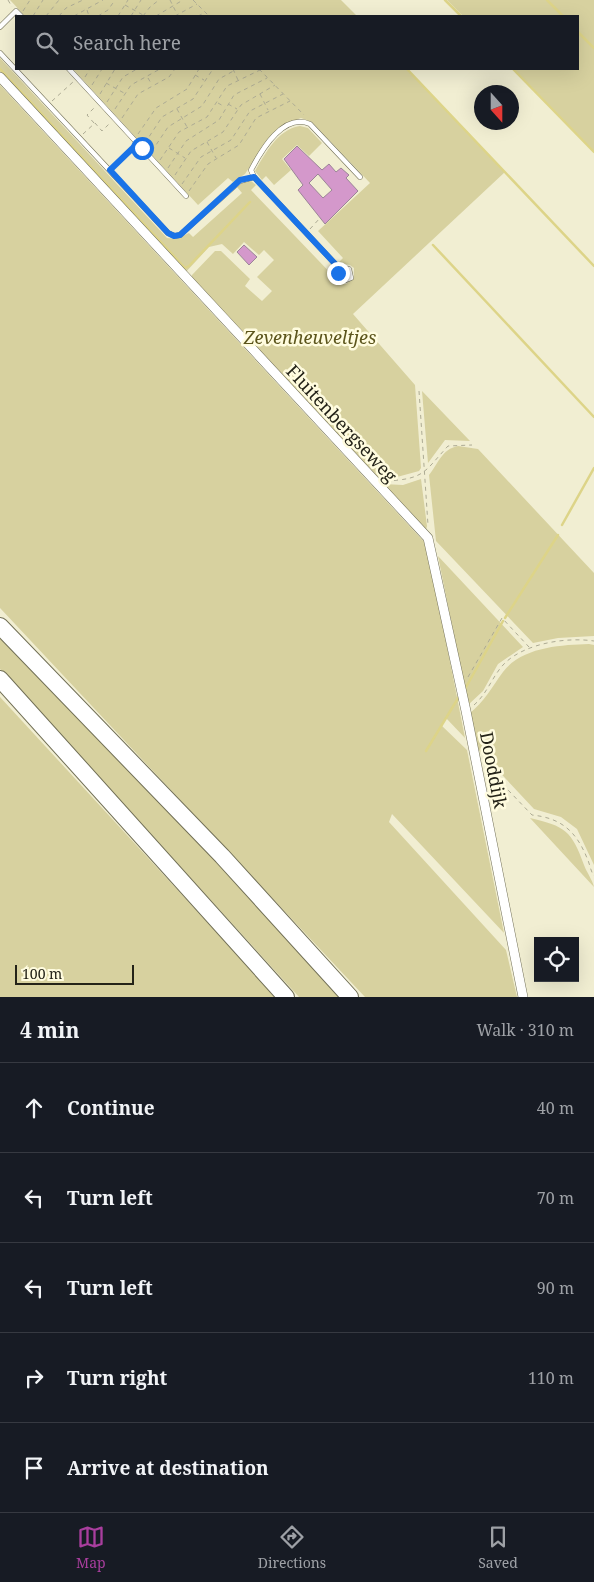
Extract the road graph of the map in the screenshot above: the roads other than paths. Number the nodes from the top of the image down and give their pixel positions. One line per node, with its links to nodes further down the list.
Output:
1 (19, 15): 2 (lane)
2 (0, 27)
3 (0, 53): 4 (lane)
4 (15, 69)
5 (16, 70): 8 (lane)
6 (70, 70): 10 (lane)
7 (0, 77): 12 (street, Fluitenbergseweg)
8 (254, 177): 9 (lane); 11 (lane)
9 (360, 177)
10 (186, 196)
11 (339, 268)
12 (432, 550): 17 (street, Dooddijk)
13 (0, 626): 16 (highway)
14 (0, 679): 15 (highway)
15 (286, 997)
16 (350, 997)
17 (523, 997)

